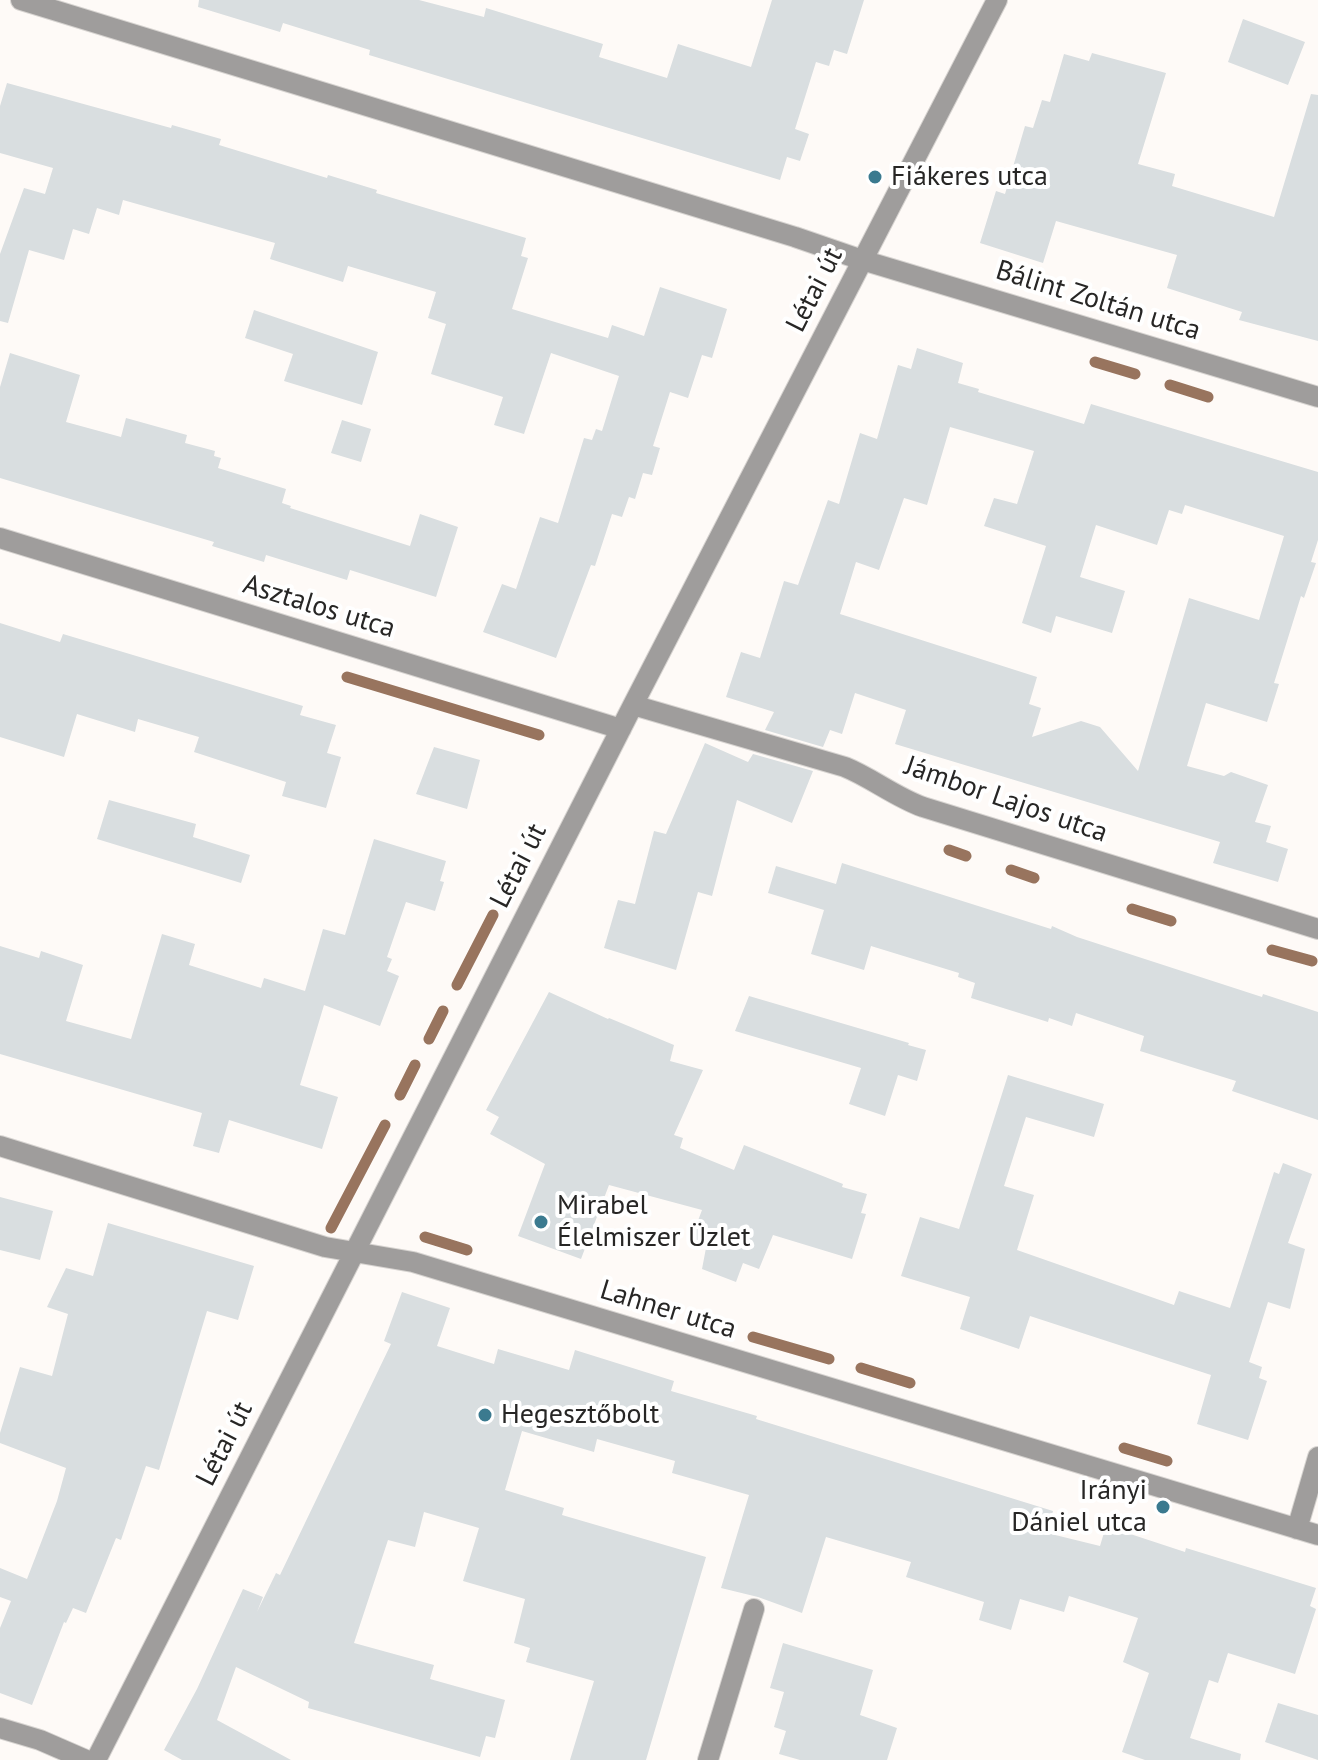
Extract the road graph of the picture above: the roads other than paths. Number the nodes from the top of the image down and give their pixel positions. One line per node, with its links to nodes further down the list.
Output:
1 (21, 0): 3 (street)
2 (997, 0): 3 (street, Létai út)
3 (862, 260): 4 (street, Bálint Zoltán utca); 6 (street, Létai út)
4 (1318, 397)
5 (0, 538): 7 (street, Asztalos utca)
6 (633, 705): 7 (street, Létai út); 8 (street, Jámbor Lajos utca)
7 (621, 729): 10 (street, Létai út)
8 (1318, 929)
9 (0, 1146): 10 (street, Lahner utca)
10 (353, 1252): 12 (street, Lahner utca); 17 (street, Létai út)
11 (1318, 1457): 12 (street)
12 (1297, 1529): 13 (street, Lahner utca)
13 (1318, 1535)
14 (754, 1609): 18 (street)
15 (0, 1728): 16 (street)
16 (86, 1760)
17 (96, 1760)
18 (708, 1760)

